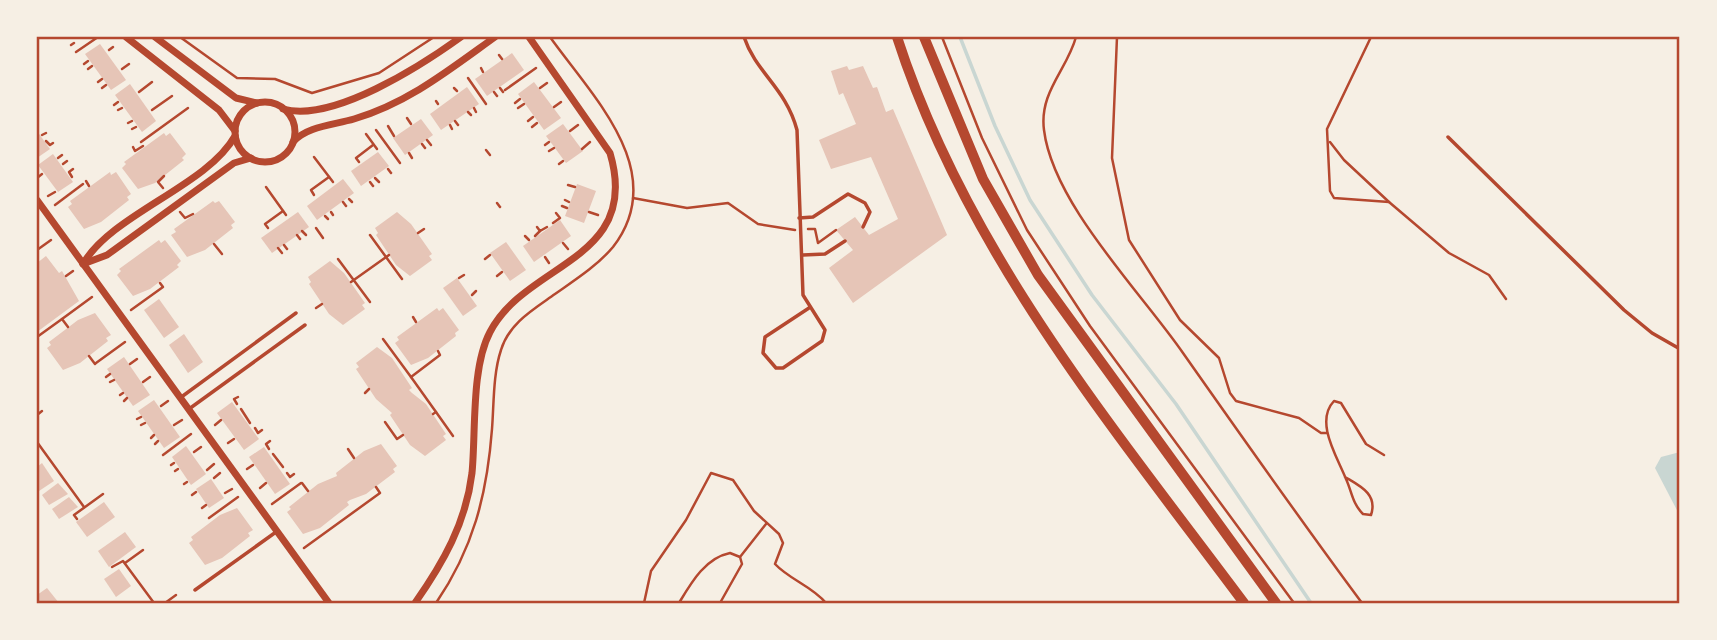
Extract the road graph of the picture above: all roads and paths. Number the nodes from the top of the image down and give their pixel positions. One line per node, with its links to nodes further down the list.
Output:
1 (98, 37): 17 (path)
2 (126, 37): 56 (street)
3 (155, 37): 36 (street)
4 (180, 37): 5 (path)
5 (434, 37)
6 (461, 37): 43 (street)
7 (495, 37): 65 (street)
8 (529, 37): 290 (street)
9 (550, 37): 111 (path)
10 (744, 37): 126 (lane)
11 (897, 37): 296 (main road)
12 (924, 37): 297 (main road)
13 (942, 37): 298 (path)
14 (1076, 37): 299 (path)
15 (1117, 37): 223 (path)
16 (1371, 37): 63 (path)
17 (76, 52)
18 (129, 64): 20 (path)
19 (536, 68): 24 (path)
20 (122, 69)
21 (518, 75): 24 (path)
22 (468, 78): 38 (path)
23 (102, 79): 25 (path)
24 (521, 79): 28 (path)
25 (98, 82)
26 (152, 82): 30 (path)
27 (547, 83): 29 (path)
28 (499, 88)
29 (540, 88)
30 (139, 92)
31 (494, 92): 33 (path)
32 (172, 96): 44 (path)
33 (497, 96)
34 (520, 99): 37 (path)
35 (561, 102): 40 (path)
36 (258, 103): 43 (street); 56 (street)
37 (514, 103)
38 (486, 104)
39 (524, 104): 42 (path)
40 (554, 107)
41 (188, 108): 64 (path)
42 (518, 108)
43 (283, 109): 65 (street)
44 (152, 110)
45 (533, 117): 47 (path)
46 (407, 118): 49 (path)
47 (528, 121)
48 (537, 123): 52 (path)
49 (411, 124)
50 (578, 125): 54 (path)
51 (388, 127): 59 (path)
52 (532, 127)
53 (376, 130): 88 (path)
54 (570, 131)
55 (46, 133): 58 (path)
56 (235, 133): 84 (street); 165 (street)
57 (366, 134): 70 (path)
58 (42, 135)
59 (394, 136)
60 (1448, 137): 195 (lane)
61 (427, 140): 71 (path)
62 (46, 141): 68 (path)
63 (1329, 141): 113 (path); 113 (path)
64 (141, 142)
65 (293, 142): 84 (street)
66 (549, 142): 72 (path)
67 (590, 142): 78 (path)
68 (53, 143)
69 (422, 144): 75 (path)
70 (373, 145): 77 (path); 87 (path)
71 (431, 145)
72 (545, 145)
73 (143, 146): 74 (path)
74 (133, 147)
75 (425, 148)
76 (554, 148): 80 (path)
77 (377, 149)
78 (582, 149)
79 (486, 150): 82 (path)
80 (549, 151)
81 (409, 153): 85 (path)
82 (490, 155)
83 (314, 157): 96 (path)
84 (251, 158): 165 (street)
85 (412, 158)
86 (563, 161): 89 (path)
87 (359, 162)
88 (400, 163)
89 (559, 164)
90 (73, 169): 95 (path)
91 (388, 169): 92 (path)
92 (391, 173)
93 (42, 174): 97 (path)
94 (164, 176): 107 (path)
95 (72, 177)
96 (329, 177): 99 (path); 109 (path)
97 (37, 178)
98 (375, 178): 101 (path)
99 (333, 182)
100 (370, 182): 104 (path)
101 (379, 182)
102 (568, 185): 106 (path)
103 (89, 186): 115 (path)
104 (373, 186)
105 (266, 187): 120 (path)
106 (575, 187)
107 (164, 190)
108 (55, 192): 110 (path)
109 (314, 195)
110 (48, 196)
111 (633, 198): 134 (path); 291 (path)
112 (37, 200): 165 (street)
113 (1389, 202): 180 (path)
114 (497, 203): 117 (path)
115 (55, 205)
116 (562, 206): 118 (path)
117 (500, 207)
118 (567, 208)
119 (179, 209): 123 (path)
120 (283, 211): 124 (path); 131 (path)
121 (589, 212): 125 (path)
122 (556, 213): 127 (path)
123 (192, 214)
124 (286, 215)
125 (598, 215)
126 (799, 218): 130 (lane); 134 (lane)
127 (553, 223)
128 (537, 227): 137 (path)
129 (547, 227): 137 (path)
130 (863, 227)
131 (268, 228)
132 (316, 228): 144 (path)
133 (424, 229): 138 (path)
134 (801, 230): 135 (path); 159 (lane)
135 (836, 230)
136 (302, 231): 141 (path)
137 (540, 231): 143 (path)
138 (418, 233)
139 (297, 235): 145 (path)
140 (370, 235): 160 (path)
141 (306, 236)
142 (525, 236): 147 (path)
143 (535, 236)
144 (323, 238)
145 (300, 239)
146 (51, 240): 155 (path)
147 (529, 240)
148 (845, 241): 159 (lane)
149 (563, 243): 154 (path)
150 (214, 244): 157 (path)
151 (284, 245): 153 (path)
152 (278, 248): 156 (path)
153 (287, 249)
154 (568, 249)
155 (37, 250)
156 (282, 253)
157 (222, 254)
158 (490, 255): 163 (path)
159 (803, 255): 183 (lane)
160 (387, 256): 172 (path); 173 (path)
161 (545, 257): 164 (path)
162 (338, 258): 173 (path)
163 (485, 259)
164 (549, 263)
165 (83, 264): 206 (street)
166 (73, 271): 169 (path)
167 (502, 272): 170 (path)
168 (464, 275): 171 (path)
169 (66, 276)
170 (498, 276)
171 (459, 278)
172 (402, 279)
173 (353, 281): 181 (path)
174 (160, 283): 175 (path)
175 (160, 289): 178 (path); 185 (path)
176 (476, 291): 177 (path)
177 (472, 295)
178 (164, 296)
179 (92, 297): 188 (path)
180 (1506, 299)
181 (370, 302)
182 (321, 304): 184 (path)
183 (809, 307): 183 (lane)
184 (316, 308)
185 (131, 310)
186 (296, 313): 206 (lane)
187 (413, 317): 189 (path)
188 (62, 318): 191 (path); 192 (path)
189 (416, 322)
190 (305, 325): 210 (lane)
191 (68, 327)
192 (37, 337)
193 (383, 339): 201 (path)
194 (125, 342): 197 (path)
195 (1680, 349)
196 (438, 351): 201 (path)
197 (89, 356)
198 (137, 359): 199 (path)
199 (130, 364)
200 (150, 377): 202 (path)
201 (411, 377): 225 (path)
202 (144, 382)
203 (369, 389): 204 (path)
204 (365, 393)
205 (238, 397): 208 (path)
206 (180, 398): 210 (street)
207 (168, 401): 209 (path)
208 (237, 404)
209 (161, 406)
210 (189, 409): 271 (street)
211 (241, 409): 217 (path)
212 (42, 411): 213 (path)
213 (37, 415)
214 (181, 420): 218 (path)
215 (221, 420): 219 (path)
216 (385, 422): 224 (path)
217 (250, 423)
218 (174, 425)
219 (215, 425)
220 (255, 428): 221 (path)
221 (262, 430)
222 (191, 433): 234 (path)
223 (1327, 433): 236 (path); 248 (path)
224 (403, 435)
225 (453, 436)
226 (234, 439): 228 (path)
227 (270, 441): 231 (path)
228 (228, 443)
229 (37, 444): 237 (path)
230 (201, 447): 233 (path)
231 (269, 449)
232 (348, 449): 238 (path)
233 (194, 452)
234 (163, 454)
235 (273, 454): 242 (path)
236 (1384, 454)
237 (48, 458): 239 (path); 251 (path)
238 (354, 458)
239 (44, 461)
240 (214, 464): 244 (path)
241 (253, 465): 243 (path)
242 (283, 467)
243 (247, 469)
244 (207, 470)
245 (220, 473): 249 (path)
246 (287, 473): 247 (path)
247 (294, 474)
248 (1345, 477): 248 (path)
249 (214, 478)
250 (266, 483): 253 (path)
251 (70, 487): 255 (path); 260 (path)
252 (376, 487): 270 (path)
253 (260, 488)
254 (232, 489): 257 (path)
255 (66, 490)
256 (308, 491): 263 (path)
257 (225, 493)
258 (103, 494): 261 (path)
259 (238, 497): 267 (path)
260 (80, 501): 262 (path); 265 (path)
261 (91, 502): 264 (path); 265 (path)
262 (76, 504)
263 (272, 504)
264 (94, 506)
265 (85, 508): 266 (path)
266 (77, 519)
267 (209, 520)
268 (330, 521): 270 (path)
269 (766, 524): 275 (path); 292 (path); 295 (path)
270 (334, 526): 272 (path)
271 (277, 531): 283 (lane); 286 (street)
272 (304, 548)
273 (143, 550): 276 (path)
274 (129, 554): 276 (path)
275 (740, 557): 293 (path); 294 (path)
276 (132, 559): 277 (path)
277 (126, 564): 278 (path); 279 (path); 280 (path)
278 (112, 567)
279 (122, 568)
280 (138, 580): 281 (path); 282 (path)
281 (134, 583)
282 (143, 588): 284 (path); 287 (path)
283 (195, 590)
284 (139, 591)
285 (176, 595): 288 (path)
286 (327, 600): 289 (lane)
287 (154, 603)
288 (165, 603)
289 (316, 603)
290 (415, 603)
291 (436, 603)
292 (644, 603)
293 (679, 603)
294 (720, 603)
295 (826, 603)
296 (1244, 603)
297 (1276, 603)
298 (1294, 603)
299 (1362, 603)

